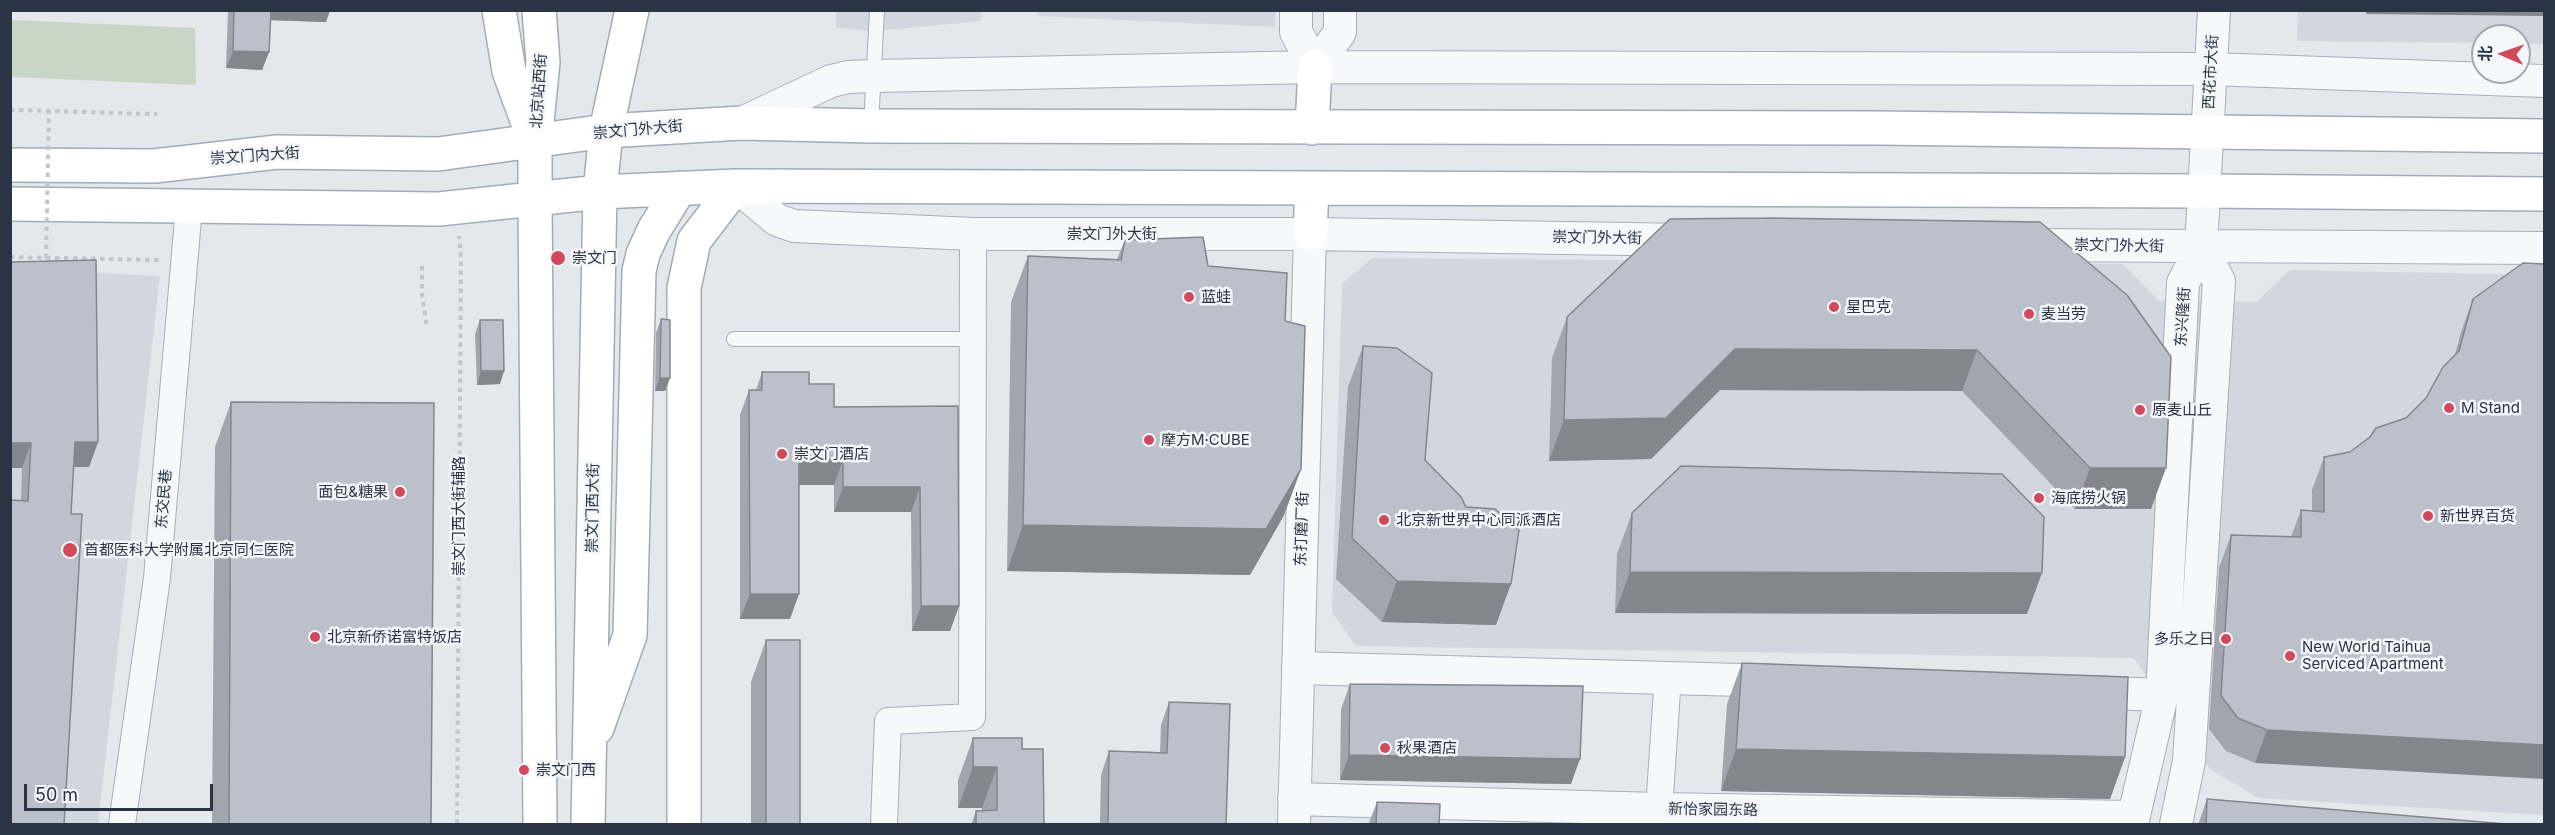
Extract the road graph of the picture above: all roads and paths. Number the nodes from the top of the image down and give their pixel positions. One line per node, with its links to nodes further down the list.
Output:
1 (499, 10): 21 (main road, 北京站西街)
2 (539, 10): 21 (main road, 北京站西街)
3 (632, 10): 18 (main road, 崇文门西大街)
4 (877, 10): 10 (lane)
5 (1296, 10): 8 (street)
6 (1340, 10): 8 (street)
7 (2214, 10): 9 (street, 西花市大街)
8 (1316, 67): 9 (street, 崇文门外大街); 10 (street, 崇文门外大街); 17 (main road)
9 (2211, 69): 11 (street, 崇文门外大街); 19 (street, 西花市大街)
10 (873, 76): 15 (street, 崇文门外大街); 16 (lane)
11 (2544, 81)
12 (10, 110): 13 (path)
13 (49, 111): 14 (path); 40 (path, bridge)
14 (157, 114)
15 (742, 123): 16 (main road, 崇文门外大街); 18 (main road, 崇文门外大街)
16 (871, 126): 17 (main road, 崇文门外大街)
17 (1312, 128): 19 (main road, 崇文门外大街)
18 (606, 131): 21 (main road, 崇文门外大街); 27 (main road, 崇文门西大街)
19 (2207, 133): 20 (main road, 崇文门外大街); 26 (street, 西花市大街)
20 (2544, 136)
21 (535, 142): 22 (main road, 崇文门内大街); 29 (main road)
22 (10, 165)
23 (736, 186): 24 (main road); 25 (main road); 33 (street, 崇文门外大街); 60 (main road)
24 (680, 188): 27 (main road); 51 (main road)
25 (1312, 188): 26 (main road); 34 (main road)
26 (2204, 191): 28 (main road); 37 (street, 西花市大街)
27 (600, 192): 29 (main road); 51 (main road, 崇文门西大街)
28 (2544, 194)
29 (535, 199): 32 (main road); 58 (main road)
30 (10, 204): 31 (main road)
31 (189, 207): 32 (main road); 56 (street, 东交民巷)
32 (455, 208): 57 (path, 崇文门西大街辅路)
33 (973, 234): 34 (street, 崇文门外大街); 45 (street)
34 (1310, 234): 35 (street, 崇文门外大街); 46 (street, 东打磨厂街)
35 (1726, 240)
36 (2000, 244): 37 (street, 崇文门外大街)
37 (2201, 248): 38 (street, 崇文门外大街); 50 (street, 东兴隆街); 53 (street)
38 (2544, 248)
39 (10, 257): 40 (path)
40 (46, 258): 41 (path)
41 (106, 259)
42 (422, 266): 43 (path)
43 (427, 328)
44 (734, 339): 45 (lane)
45 (973, 339): 61 (street)
46 (1298, 668): 47 (street); 52 (street, 东打磨厂街)
47 (1668, 676): 48 (street); 54 (street)
48 (1810, 682)
49 (2056, 691): 50 (street)
50 (2162, 695): 55 (street, 东兴隆街)
51 (588, 754): 59 (main road, 崇文门西大街)
52 (1294, 812): 54 (street, 新怡家园东路)
53 (2186, 812)
54 (1658, 817): 55 (street, 新怡家园东路)
55 (2132, 821)
56 (122, 825)
57 (457, 825)
58 (540, 825)
59 (588, 825)
60 (684, 825)
61 (884, 825)

